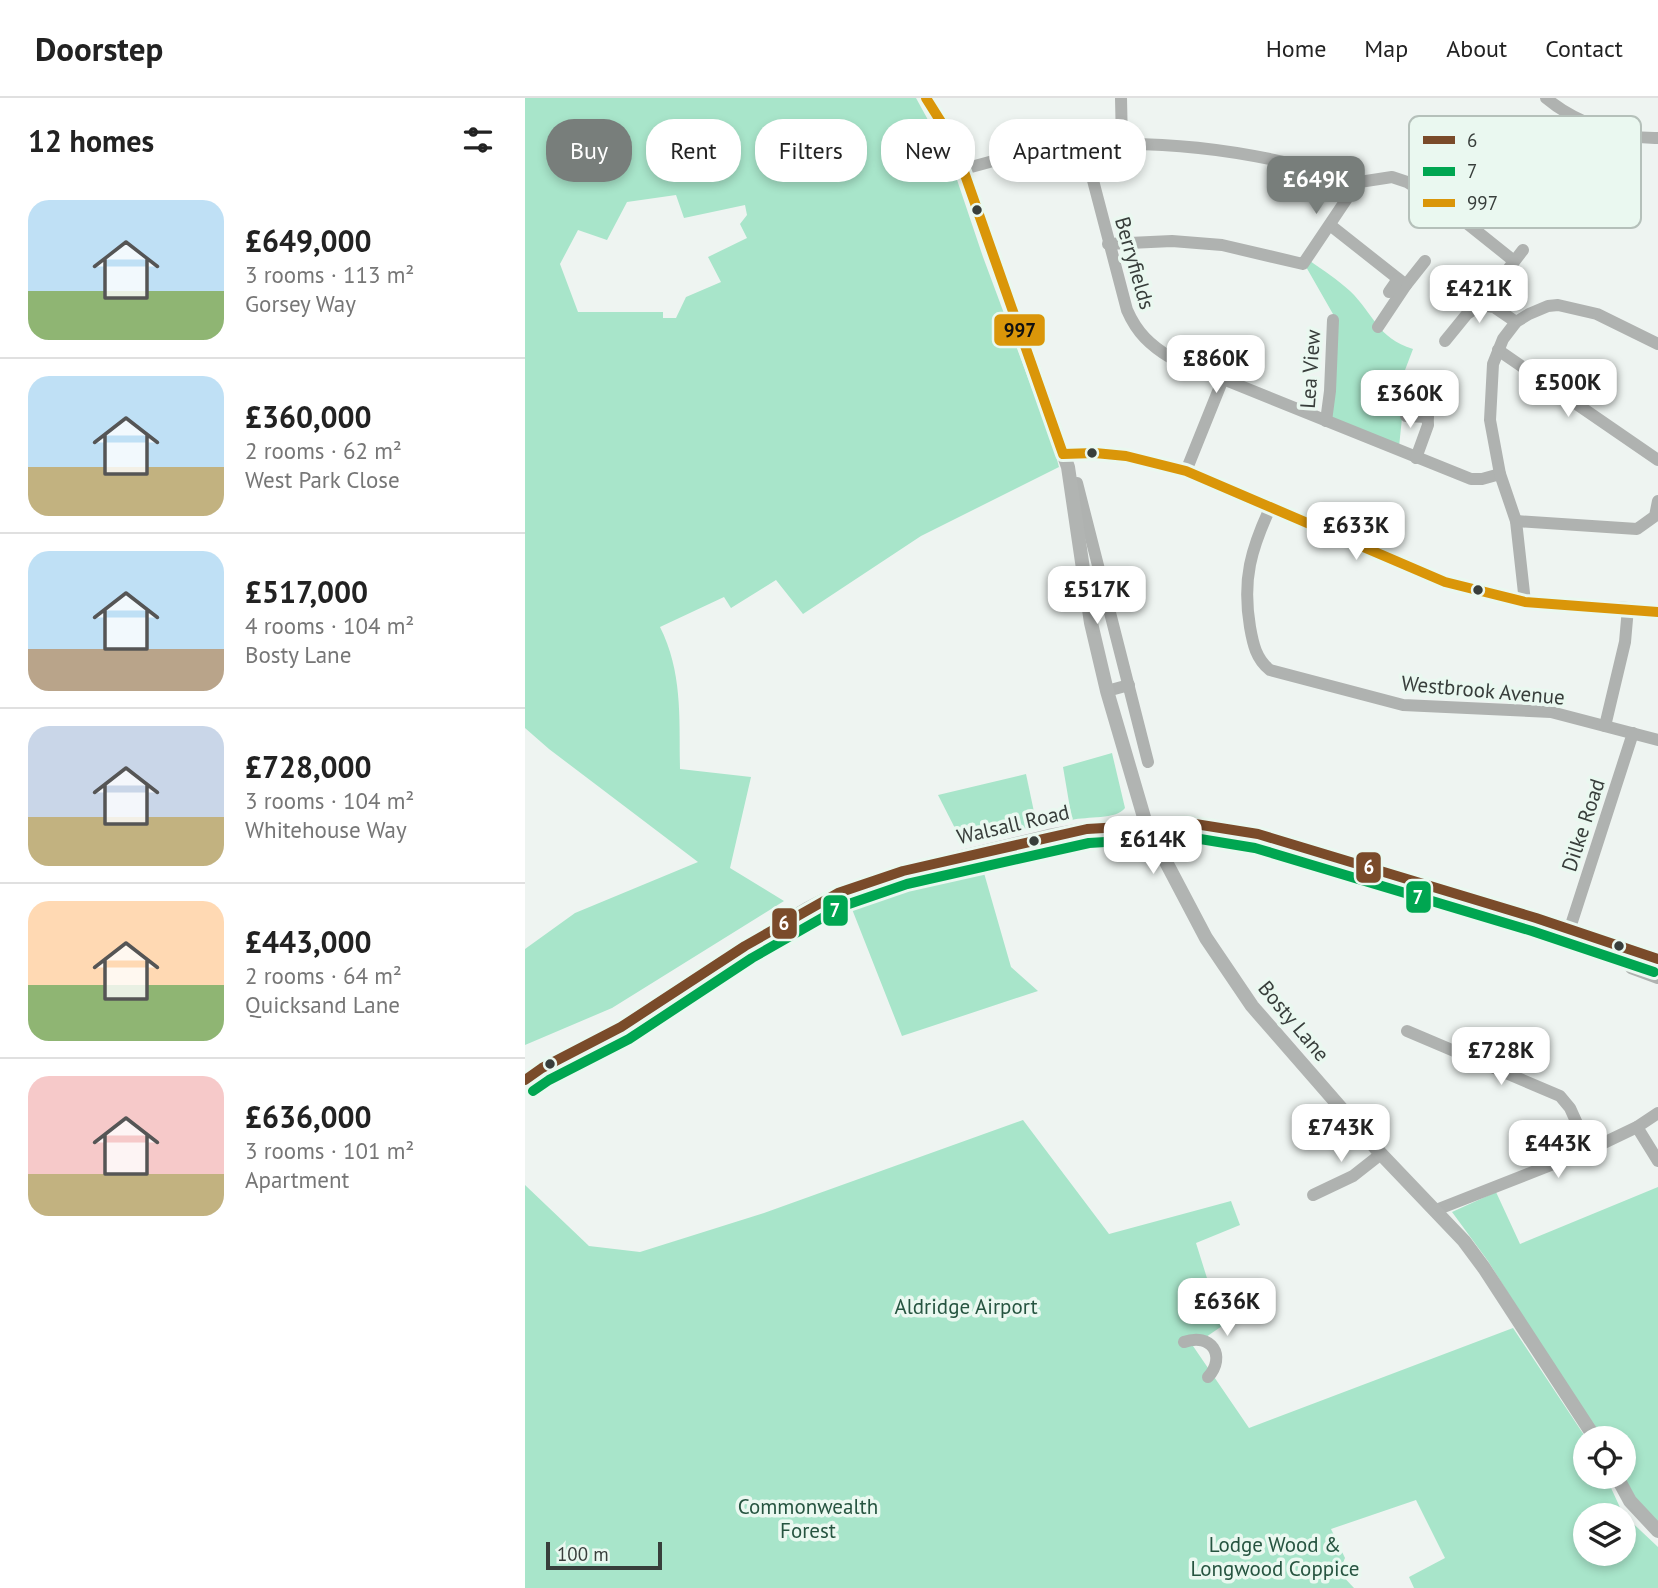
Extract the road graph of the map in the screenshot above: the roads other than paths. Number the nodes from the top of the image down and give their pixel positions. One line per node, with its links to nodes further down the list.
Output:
1 (927, 98): 5 (main road, Bosty Lane)
2 (1121, 98): 6 (street)
3 (1546, 98): 4 (street)
4 (1575, 116)
5 (940, 119)
6 (1121, 119)
7 (1146, 145): 11 (street)
8 (968, 182): 28 (main road, Bosty Lane)
9 (1093, 182): 14 (street, Berryfields)
10 (1409, 182): 11 (street)
11 (1353, 183): 12 (street)
12 (1330, 225): 14 (street); 17 (street)
13 (1477, 228): 16 (street)
14 (1108, 244): 25 (street, Berryfields)
15 (1425, 261): 17 (street)
16 (1506, 272)
17 (1402, 282): 18 (street); 21 (street)
18 (1389, 292)
19 (1333, 320): 27 (street, Lea View)
20 (1516, 322): 22 (street); 23 (street); 24 (street)
21 (1378, 327)
22 (1447, 333)
23 (1658, 344)
24 (1498, 350): 30 (street); 32 (street)
25 (1223, 379): 27 (street, Berryfields); 31 (street)
26 (1406, 416): 29 (street)
27 (1326, 421): 29 (street, Berryfields)
28 (1063, 454): 31 (street); 41 (main road, Bosty Lane)
29 (1416, 458): 32 (street, Berryfields)
30 (1658, 460)
31 (1186, 471): 35 (street)
32 (1500, 474): 36 (street)
33 (1077, 483): 40 (street)
34 (1658, 501): 36 (street)
35 (1271, 506): 37 (street); 42 (street, Westbrook Avenue)
36 (1516, 521): 37 (street)
37 (1525, 602): 38 (street)
38 (1628, 608): 39 (street); 42 (street)
39 (1658, 612)
40 (1129, 685): 41 (street); 45 (street)
41 (1107, 691): 46 (main road, Bosty Lane)
42 (1605, 726): 43 (street, Westbrook Avenue)
43 (1633, 733): 44 (street, Westbrook Avenue); 47 (street, Dilke Road)
44 (1658, 740)
45 (1149, 762)
46 (1146, 824): 47 (main road, Walsall Road); 52 (main road, Walsall Road); 56 (main road, Bosty Lane)
47 (1570, 928): 48 (main road, Walsall Road)
48 (1632, 950): 49 (main road, Walsall Road); 50 (street)
49 (1658, 959)
50 (1658, 978)
51 (1414, 1037): 55 (street)
52 (525, 1080)
53 (1658, 1113): 54 (street)
54 (1637, 1127): 55 (street); 57 (street)
55 (1589, 1150): 59 (street)
56 (1381, 1154): 58 (street); 59 (main road, Bosty Lane)
57 (1658, 1161)
58 (1313, 1195)
59 (1436, 1210): 62 (main road, Bosty Lane)
60 (1184, 1342): 61 (street)
61 (1208, 1377)
62 (1587, 1426)
63 (1624, 1489): 64 (main road)
64 (1658, 1531)

